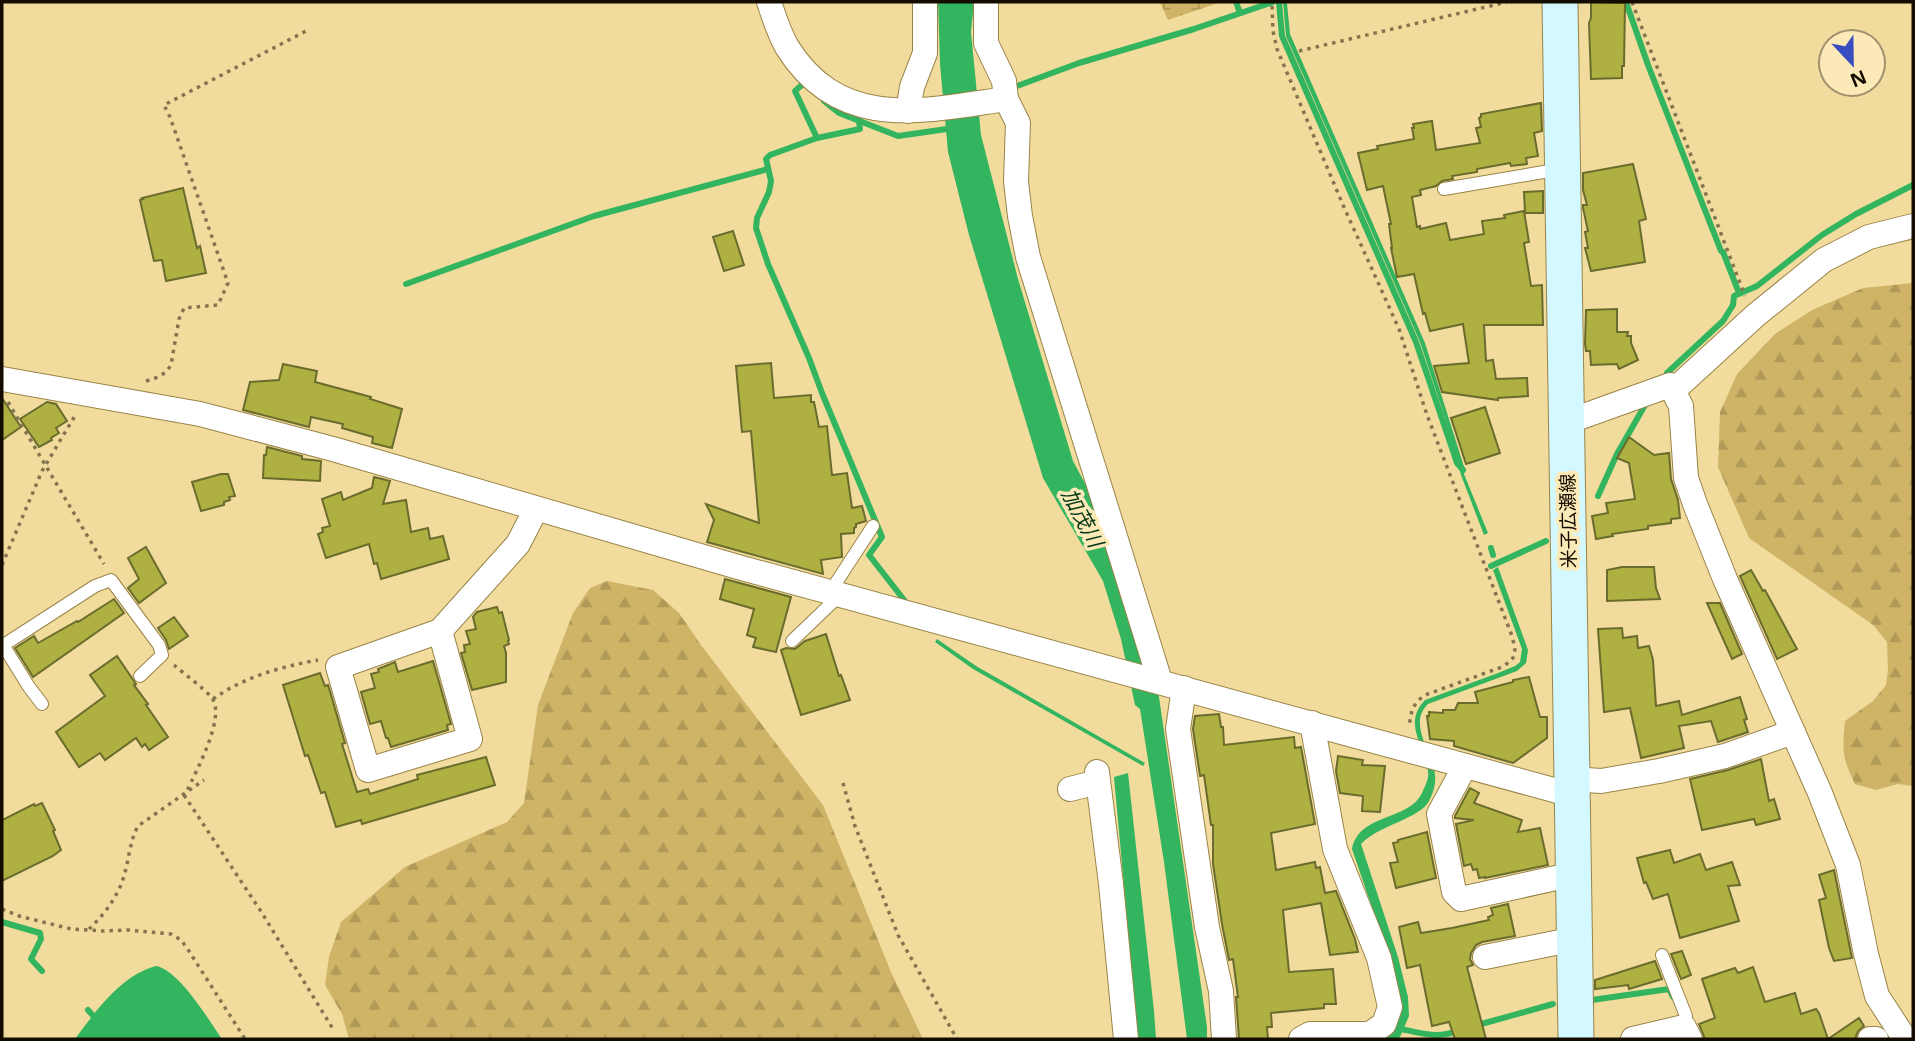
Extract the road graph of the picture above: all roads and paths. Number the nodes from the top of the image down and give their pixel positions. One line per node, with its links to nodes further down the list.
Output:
1 (769, 2): 11 (street)
2 (925, 2): 11 (street)
3 (986, 2): 10 (street)
4 (1507, 2): 9 (path)
5 (1560, 2): 12 (main road, 米子広瀬線)
6 (1632, 2): 15 (path)
7 (1272, 6): 38 (path)
8 (310, 29): 16 (path)
9 (1299, 51)
10 (1006, 99): 11 (street); 33 (street)
11 (908, 111)
12 (1562, 169): 13 (lane); 20 (main road, 米子広瀬線)
13 (1444, 189)
14 (1913, 226): 15 (street)
15 (1741, 329): 18 (street)
16 (142, 382)
17 (5, 391): 19 (street); 21 (path)
18 (1673, 391): 20 (street); 37 (street)
19 (88, 394): 21 (path); 22 (street)
20 (1566, 422): 42 (main road, 米子広瀬線)
21 (46, 465): 24 (path); 25 (path)
22 (536, 509): 26 (street); 27 (street)
23 (873, 526): 26 (lane)
24 (2, 565)
25 (111, 580): 29 (lane); 30 (lane)
26 (835, 593): 28 (lane); 33 (street)
27 (440, 631): 31 (street); 31 (street)
28 (792, 641)
29 (2, 645): 35 (lane)
30 (162, 655): 32 (lane); 34 (path)
31 (338, 667): 34 (path)
32 (140, 676)
33 (1172, 685): 36 (street); 56 (street)
34 (213, 699): 44 (path)
35 (42, 704)
36 (1312, 723): 38 (street); 57 (street)
37 (1793, 732): 42 (street); 62 (street)
38 (1420, 753): 39 (street)
39 (1465, 766): 42 (street); 45 (street)
40 (204, 780): 44 (path)
41 (843, 783): 54 (path)
42 (1572, 787): 45 (main road, 米子広瀬線)
43 (1070, 789): 55 (street)
44 (185, 794): 47 (path); 51 (path)
45 (1574, 874): 48 (main road, 米子広瀬線)
46 (2, 909): 47 (path)
47 (88, 930): 53 (path)
48 (1575, 939): 50 (street); 58 (main road, 米子広瀬線)
49 (1662, 955): 52 (lane)
50 (1485, 957)
51 (333, 1029)
52 (1687, 1033): 59 (street)
53 (245, 1039)
54 (957, 1039)
55 (1126, 1039)
56 (1224, 1039)
57 (1301, 1039)
58 (1576, 1039)
59 (1633, 1039)
60 (1870, 1039): 61 (street)
61 (1876, 1039)
62 (1904, 1039)

